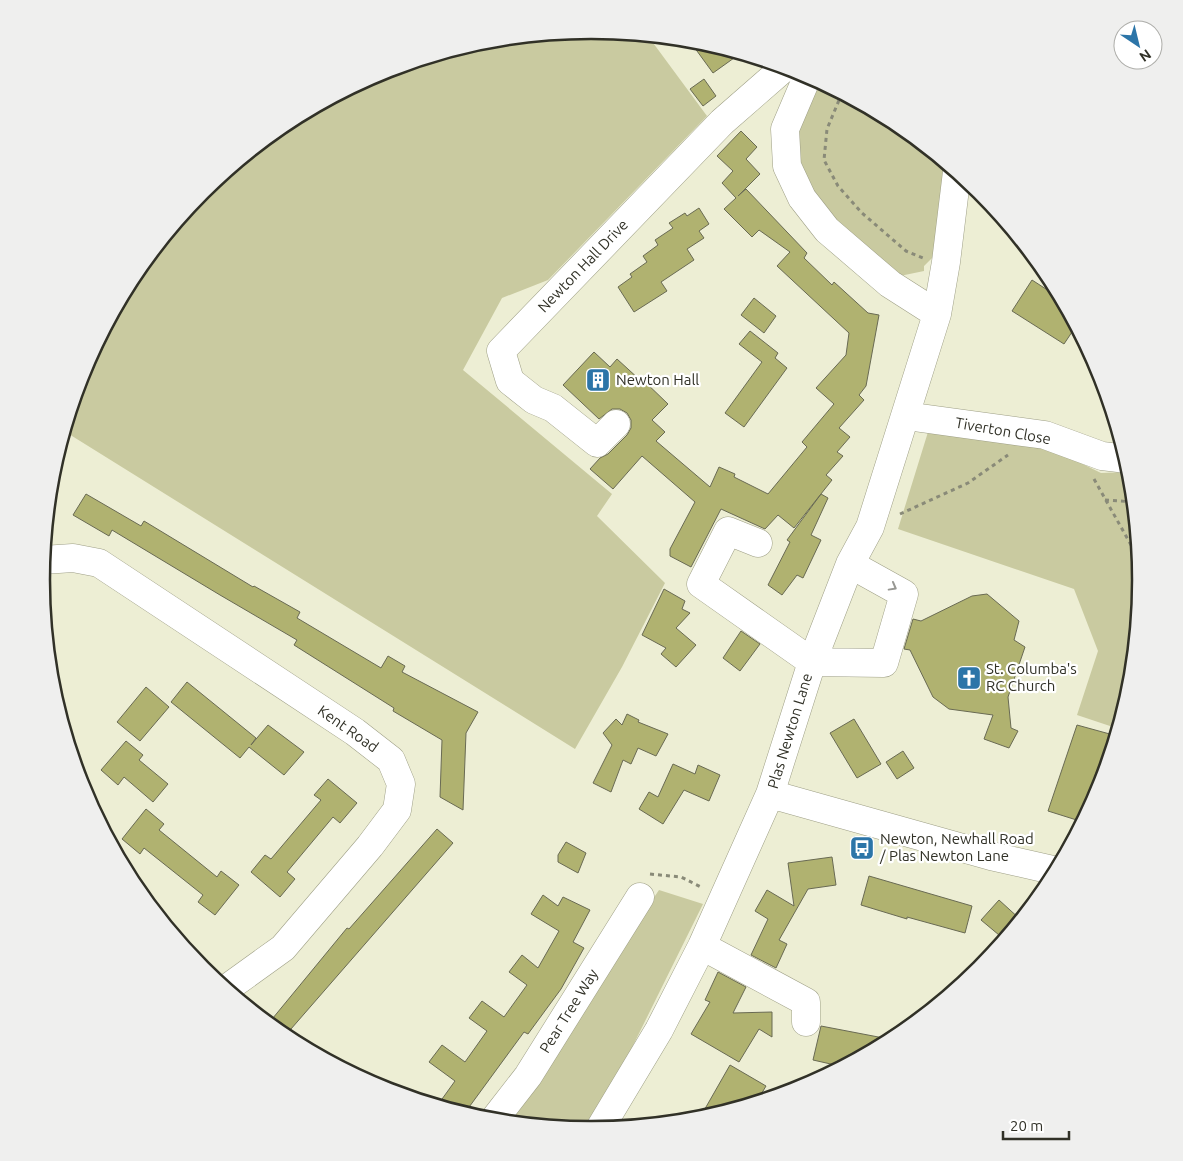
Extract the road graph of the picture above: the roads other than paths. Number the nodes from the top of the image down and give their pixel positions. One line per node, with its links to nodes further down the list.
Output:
1 (779, 73): 6 (street, Newton Hall Drive)
2 (805, 83): 4 (street)
3 (956, 180): 4 (street, Plas Newton Lane)
4 (937, 314): 5 (street, Plas Newton Lane)
5 (906, 416): 7 (street, Tiverton Close); 10 (street, Plas Newton Lane)
6 (616, 424)
7 (1119, 458)
8 (758, 543): 11 (street)
9 (51, 559): 16 (street, Kent Road)
10 (850, 564): 11 (street, Plas Newton Lane); 11 (street, one-way to 11)
11 (812, 662): 12 (street, Plas Newton Lane)
12 (770, 794): 13 (street); 15 (street, Plas Newton Lane)
13 (1049, 869)
14 (640, 897): 18 (street, Pear Tree Way)
15 (702, 946): 17 (street); 19 (street, Plas Newton Lane)
16 (231, 985)
17 (806, 1022)
18 (498, 1114)
19 (604, 1122)

